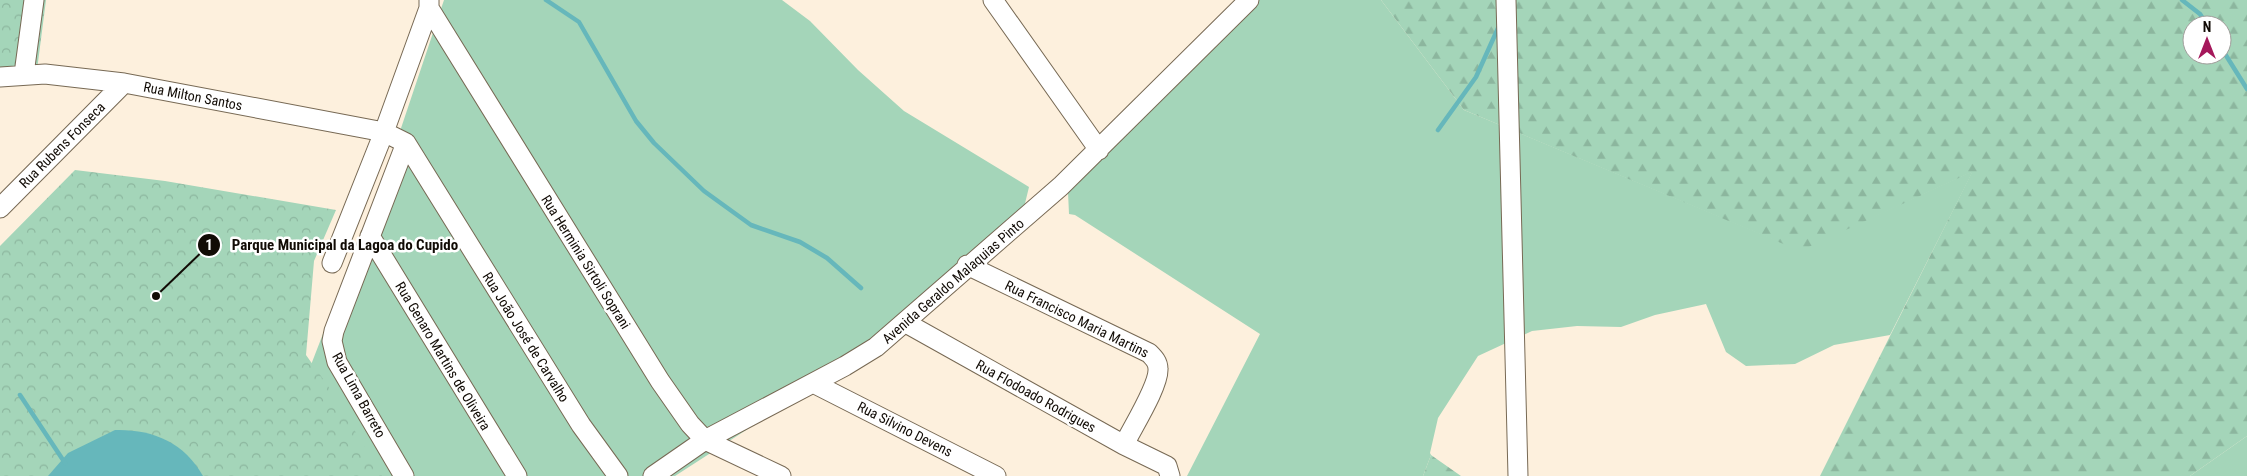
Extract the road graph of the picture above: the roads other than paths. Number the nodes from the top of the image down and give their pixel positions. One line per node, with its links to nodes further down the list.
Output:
1 (34, 0): 6 (street)
2 (993, 0): 11 (street)
3 (1249, 0): 11 (street, Avenida Geraldo Malaquias Pinto)
4 (1506, 0): 27 (street)
5 (429, 4): 9 (street); 18 (street, Rua Herminia Sirtoli Soprani)
6 (24, 74): 7 (street, Rua Milton Santos); 8 (street, Rua Milton Santos)
7 (0, 77)
8 (124, 83): 9 (street, Rua Milton Santos); 12 (street, Rua Rubens Fonseca)
9 (384, 132): 10 (street, Rua Milton Santos); 14 (street)
10 (406, 143): 13 (street, Rua Lima Barreto); 23 (street, Rua João José de Carvalho)
11 (1099, 150): 15 (street, Avenida Geraldo Malaquias Pinto)
12 (0, 208)
13 (370, 236): 21 (street, Rua Lima Barreto); 22 (street, Rua Genaro Martins de Oliveira)
14 (332, 263)
15 (967, 265): 16 (street, Avenida Geraldo Malaquias Pinto); 19 (street, Rua Francisco Maria Martins)
16 (906, 323): 17 (street, Avenida Geraldo Malaquias Pinto); 19 (street, Rua Flodoado Rodrigues)
17 (813, 383): 18 (street, Avenida Geraldo Malaquias Pinto); 26 (street, Rua Silvino Devens)
18 (705, 440): 24 (street, Avenida Geraldo Malaquias Pinto); 25 (street, Rua Herminia Sirtoli Soprani)
19 (1124, 445): 20 (street, Rua Flodoado Rodrigues)
20 (1168, 471)
21 (404, 476)
22 (517, 476)
23 (618, 476)
24 (653, 476)
25 (781, 476)
26 (996, 476)
27 (1518, 476)

